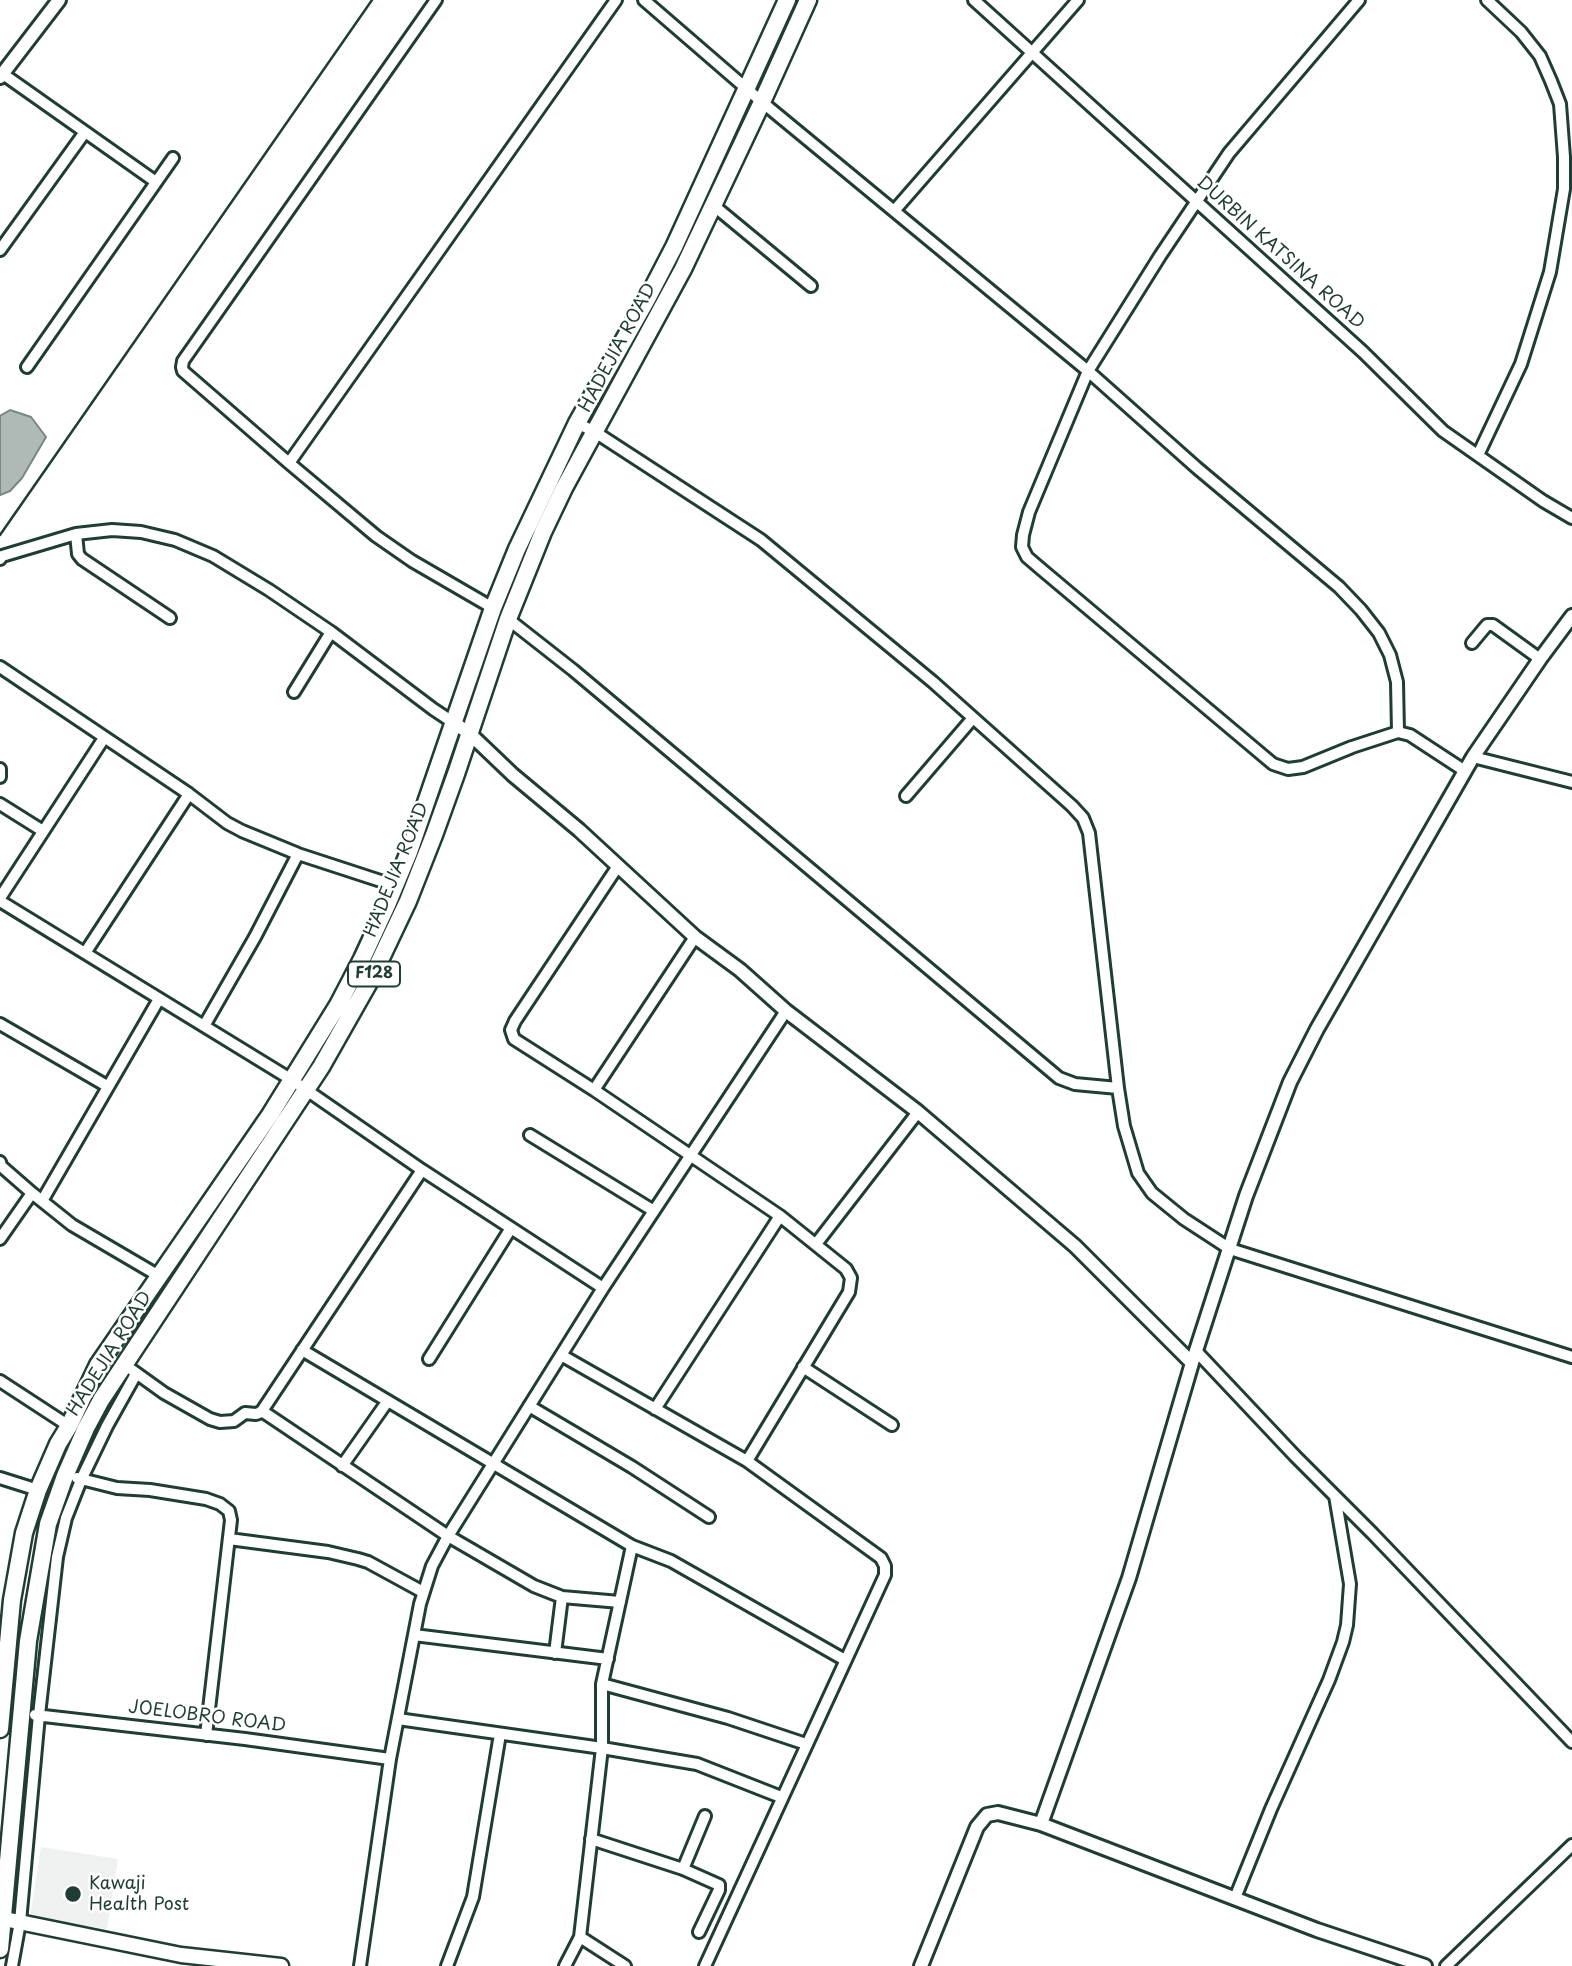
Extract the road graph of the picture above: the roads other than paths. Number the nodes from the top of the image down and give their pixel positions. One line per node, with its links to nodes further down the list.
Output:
1 (59, 0): 12 (street)
2 (436, 0): 28 (street)
3 (616, 0): 28 (street)
4 (645, 0): 13 (street)
5 (787, 0): 13 (main road, HADEJIA ROAD / F128)
6 (808, 0): 14 (main road, HADEJIA ROAD / F128)
7 (974, 0): 11 (street, DURBIN KATSINA ROAD)
8 (1078, 0): 11 (street)
9 (1359, 0): 18 (street)
10 (1487, 0): 27 (street)
11 (1032, 54): 18 (street, DURBIN KATSINA ROAD); 20 (street)
12 (1, 76): 15 (street)
13 (747, 89): 14 (street); 25 (main road, HADEJIA ROAD / F128)
14 (762, 102): 19 (main road, HADEJIA ROAD / F128); 20 (street)
15 (85, 132): 17 (street); 21 (street)
16 (173, 158): 17 (street)
17 (156, 182): 23 (street)
18 (1196, 201): 24 (street); 27 (street, DURBIN KATSINA ROAD)
19 (713, 205): 22 (street); 26 (main road, HADEJIA ROAD / F128)
20 (894, 211): 24 (street)
21 (0, 250)
22 (811, 286)
23 (26, 367)
24 (1088, 372): 43 (street); 43 (street)
25 (577, 423): 26 (street); 32 (main road, HADEJIA ROAD / F128)
26 (595, 432): 34 (main road, HADEJIA ROAD / F128); 41 (street)
27 (1478, 455): 29 (street, DURBIN KATSINA ROAD)
28 (289, 463): 32 (street)
29 (1572, 518)
30 (76, 534): 31 (street); 33 (street); 36 (street)
31 (1, 557)
32 (493, 608): 42 (main road, HADEJIA ROAD / F128)
33 (170, 618)
34 (508, 619): 44 (main road, HADEJIA ROAD / F128); 67 (street)
35 (1571, 622): 38 (street)
36 (331, 632): 40 (street); 42 (street)
37 (1472, 643): 38 (street)
38 (1540, 659): 46 (street)
39 (0, 667): 45 (street)
40 (294, 692)
41 (973, 718): 52 (street); 67 (street)
42 (454, 723): 44 (street); 57 (main road, HADEJIA ROAD / F128)
43 (1398, 732): 48 (street)
44 (469, 733): 56 (street); 68 (main road, HADEJIA ROAD / F128)
45 (104, 738): 51 (street); 54 (street)
46 (1473, 757): 48 (street); 50 (street)
47 (0, 769): 49 (street)
48 (1465, 771): 82 (street)
49 (0, 777)
50 (1572, 782)
51 (189, 794): 55 (street); 60 (street)
52 (906, 796)
53 (0, 804): 54 (street)
54 (43, 831): 58 (street)
55 (298, 853): 57 (street); 64 (street)
56 (618, 866): 59 (street); 69 (street)
57 (396, 886): 65 (main road, HADEJIA ROAD / F128)
58 (0, 899): 60 (street)
59 (695, 937): 62 (street); 69 (street)
60 (85, 953): 61 (street)
61 (159, 999): 64 (street); 66 (street)
62 (786, 1010): 70 (street); 72 (street)
63 (0, 1024): 66 (street)
64 (204, 1026): 65 (street)
65 (292, 1080): 68 (street); 83 (main road, HADEJIA ROAD / F128)
66 (107, 1086): 76 (street)
67 (1118, 1088): 82 (street)
68 (306, 1090): 74 (street); 92 (main road, HADEJIA ROAD / F128)
69 (594, 1090): 72 (street)
70 (918, 1112): 81 (street); 87 (street)
71 (530, 1135): 77 (street)
72 (690, 1156): 77 (street); 78 (street)
73 (0, 1162): 75 (street)
74 (422, 1170): 79 (street); 85 (street)
75 (32, 1193): 76 (street); 80 (street)
76 (42, 1201): 83 (street)
77 (654, 1211): 84 (street)
78 (780, 1216): 81 (street); 96 (street)
79 (511, 1228): 84 (street); 89 (street)
80 (2, 1233)
81 (816, 1244): 91 (street)
82 (1230, 1249): 87 (street); 88 (street)
83 (159, 1276): 90 (main road, HADEJIA ROAD / F128)
84 (603, 1288): 86 (street)
85 (302, 1350): 94 (street); 97 (street)
86 (561, 1355): 95 (street); 96 (street)
87 (1194, 1357): 106 (street); 132 (street)
88 (1572, 1357)
89 (429, 1359)
90 (98, 1365): 92 (main road); 99 (main road, HADEJIA ROAD / F128)
91 (803, 1367): 98 (street); 100 (street)
92 (125, 1371): 97 (street); 103 (main road, HADEJIA ROAD / F128)
93 (0, 1381): 99 (street)
94 (387, 1402): 101 (street); 102 (street)
95 (529, 1406): 101 (street); 107 (street)
96 (655, 1409): 100 (street)
97 (262, 1410): 102 (street)
98 (892, 1425)
99 (69, 1426): 105 (main road, HADEJIA ROAD / F128)
100 (747, 1461): 118 (street)
101 (494, 1463): 108 (street); 110 (street)
102 (342, 1466): 108 (street)
103 (73, 1477): 109 (street); 120 (main road, HADEJIA ROAD / F128); 121 (street)
104 (0, 1478): 105 (street)
105 (38, 1490): 114 (main road, HADEJIA ROAD / F128)
106 (1335, 1496): 126 (street); 136 (street)
107 (709, 1517)
108 (448, 1536): 111 (street); 112 (street)
109 (229, 1539): 111 (street); 125 (street)
110 (632, 1546): 113 (street); 118 (street)
111 (423, 1592): 115 (street)
112 (562, 1597): 113 (street); 116 (street)
113 (620, 1602): 117 (street)
114 (5, 1625): 123 (main road, HADEJIA ROAD / F128)
115 (414, 1635): 116 (street); 122 (street)
116 (555, 1653): 117 (street)
117 (607, 1659): 119 (street)
118 (845, 1660): 127 (street)
119 (602, 1684): 127 (street); 128 (street)
120 (20, 1713): 121 (street, JOELOBRO ROAD); 137 (main road, HADEJIA ROAD / F128)
121 (39, 1715): 125 (street, JOELOBRO ROAD); 138 (street)
122 (398, 1720): 124 (street); 129 (street)
123 (0, 1729)
124 (500, 1734): 128 (street); 145 (street)
125 (206, 1735): 129 (street, JOELOBRO ROAD)
126 (1572, 1742)
127 (806, 1744): 130 (street)
128 (602, 1748): 130 (street); 133 (street)
129 (390, 1759): 144 (street)
130 (781, 1797): 148 (street)
131 (705, 1816): 135 (street)
132 (1041, 1824): 136 (street); 149 (street)
133 (591, 1839): 135 (street); 140 (street)
134 (1572, 1845): 151 (street)
135 (683, 1869): 139 (street)
136 (1235, 1898): 150 (street)
137 (2, 1918): 138 (main road); 141 (main road, HADEJIA ROAD / F128)
138 (20, 1922): 142 (street); 143 (main road)
139 (699, 1932)
140 (580, 1937): 146 (street); 147 (street)
141 (0, 1949)
142 (12, 1966)
143 (281, 1966)
144 (360, 1966)
145 (447, 1966)
146 (565, 1966)
147 (625, 1966)
148 (705, 1966)
149 (922, 1966)
150 (1425, 1966)
151 (1446, 1966)

